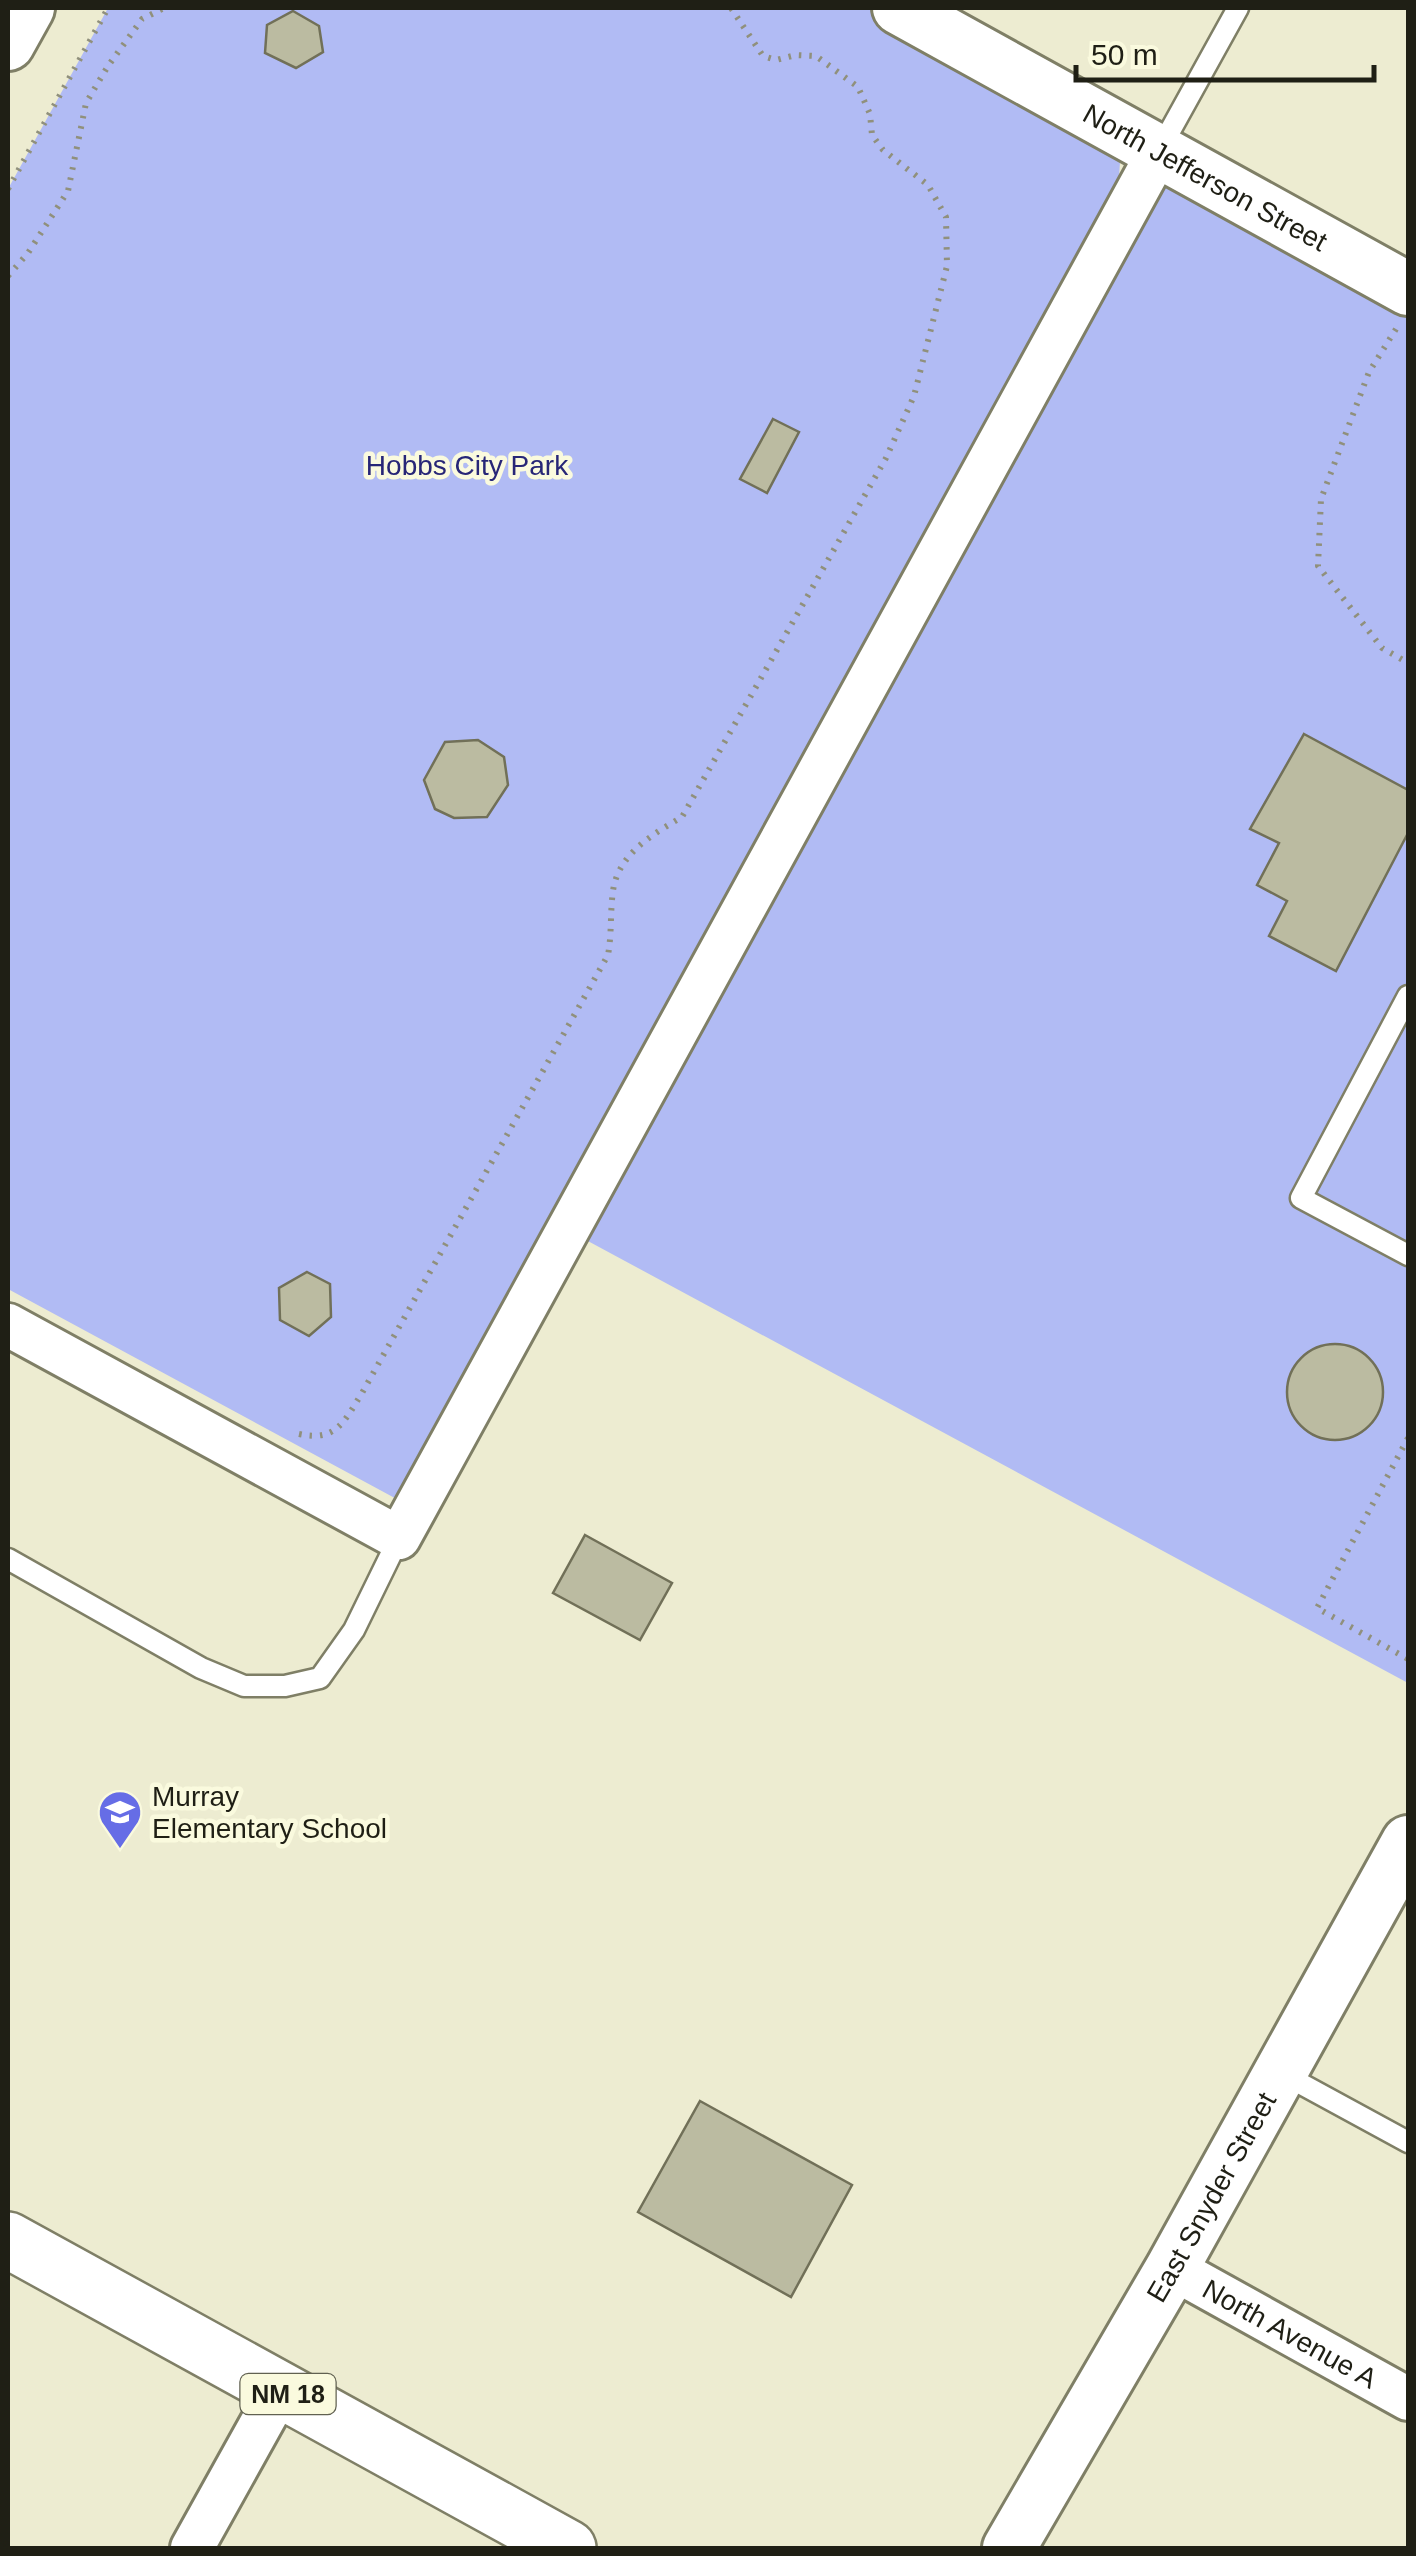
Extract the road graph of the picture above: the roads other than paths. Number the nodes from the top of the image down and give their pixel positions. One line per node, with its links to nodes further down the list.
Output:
1 (28, 8): 4 (street)
2 (899, 8): 5 (street, North Jefferson Street)
3 (1238, 8): 5 (lane)
4 (8, 44)
5 (1159, 151): 6 (street, North Jefferson Street); 10 (street)
6 (1404, 306)
7 (1408, 996): 8 (lane)
8 (1408, 1255)
9 (8, 1325): 10 (street)
10 (399, 1538): 11 (lane)
11 (8, 1559)
12 (1408, 1842): 13 (street, East Snyder Street)
13 (1281, 2072): 14 (lane); 16 (street, East Snyder Street)
14 (1408, 2142)
15 (8, 2240): 17 (main road, NM 18)
16 (1172, 2268): 18 (street, North Avenue A); 21 (street, East Snyder Street)
17 (280, 2388): 19 (street); 20 (main road, NM 18)
18 (1408, 2399)
19 (192, 2548)
20 (568, 2548)
21 (1009, 2548)

